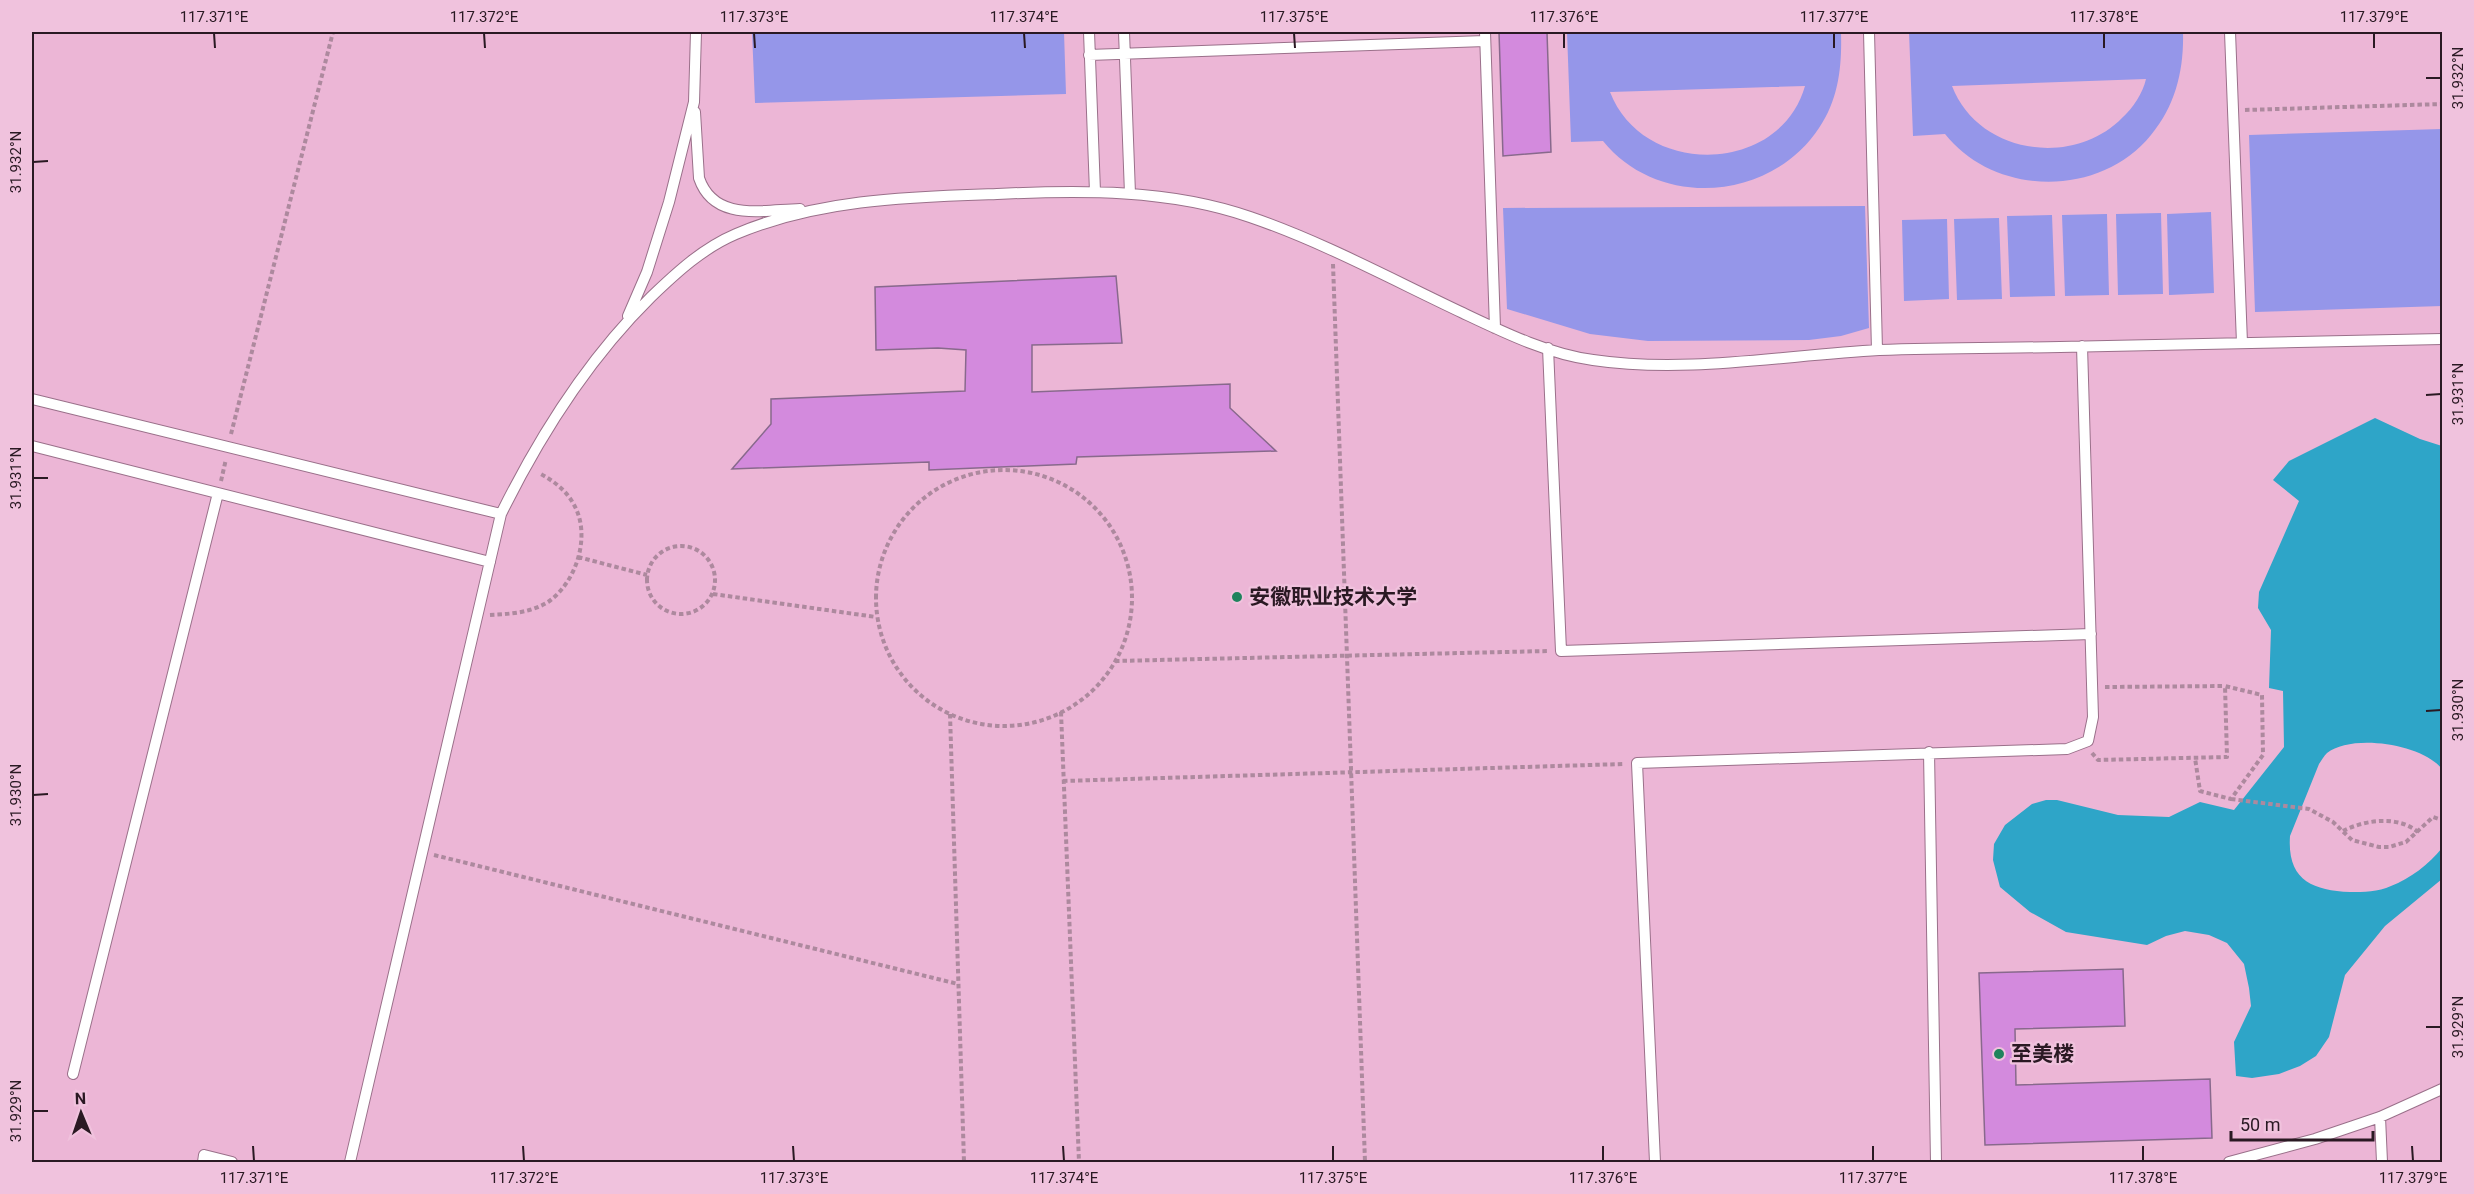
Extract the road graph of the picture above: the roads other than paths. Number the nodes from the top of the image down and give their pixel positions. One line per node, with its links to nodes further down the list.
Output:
1 (696, 32): 9 (lane)
2 (1089, 32): 8 (lane)
3 (1124, 32): 7 (lane)
4 (1869, 32): 19 (lane)
5 (2230, 32): 16 (lane)
6 (1485, 36): 7 (lane); 14 (lane)
7 (1125, 54): 8 (lane); 11 (lane)
8 (1089, 55): 10 (lane)
9 (694, 102): 12 (lane); 13 (lane)
10 (1095, 192): 11 (lane); 12 (lane)
11 (1130, 194): 14 (lane)
12 (814, 209): 13 (lane)
13 (626, 322): 23 (lane)
14 (1495, 328): 18 (lane)
15 (2442, 339): 16 (lane)
16 (2242, 343): 17 (lane)
17 (2082, 346): 19 (lane); 25 (lane)
18 (1548, 348): 19 (lane); 25 (lane)
19 (1877, 350)
20 (32, 399): 23 (lane)
21 (32, 446): 22 (lane)
22 (218, 493): 24 (lane); 27 (lane)
23 (501, 514): 24 (lane)
24 (490, 562): 34 (lane)
25 (2091, 634): 26 (lane)
26 (1929, 752): 35 (lane); 36 (lane)
27 (73, 1074)
28 (2442, 1089): 29 (lane)
29 (2430, 1095): 30 (lane); 31 (lane)
30 (2442, 1100)
31 (2380, 1117): 37 (lane); 38 (lane)
32 (203, 1162): 33 (lane)
33 (232, 1162)
34 (350, 1162)
35 (1655, 1162)
36 (1936, 1162)
37 (2229, 1162)
38 (2382, 1162)

